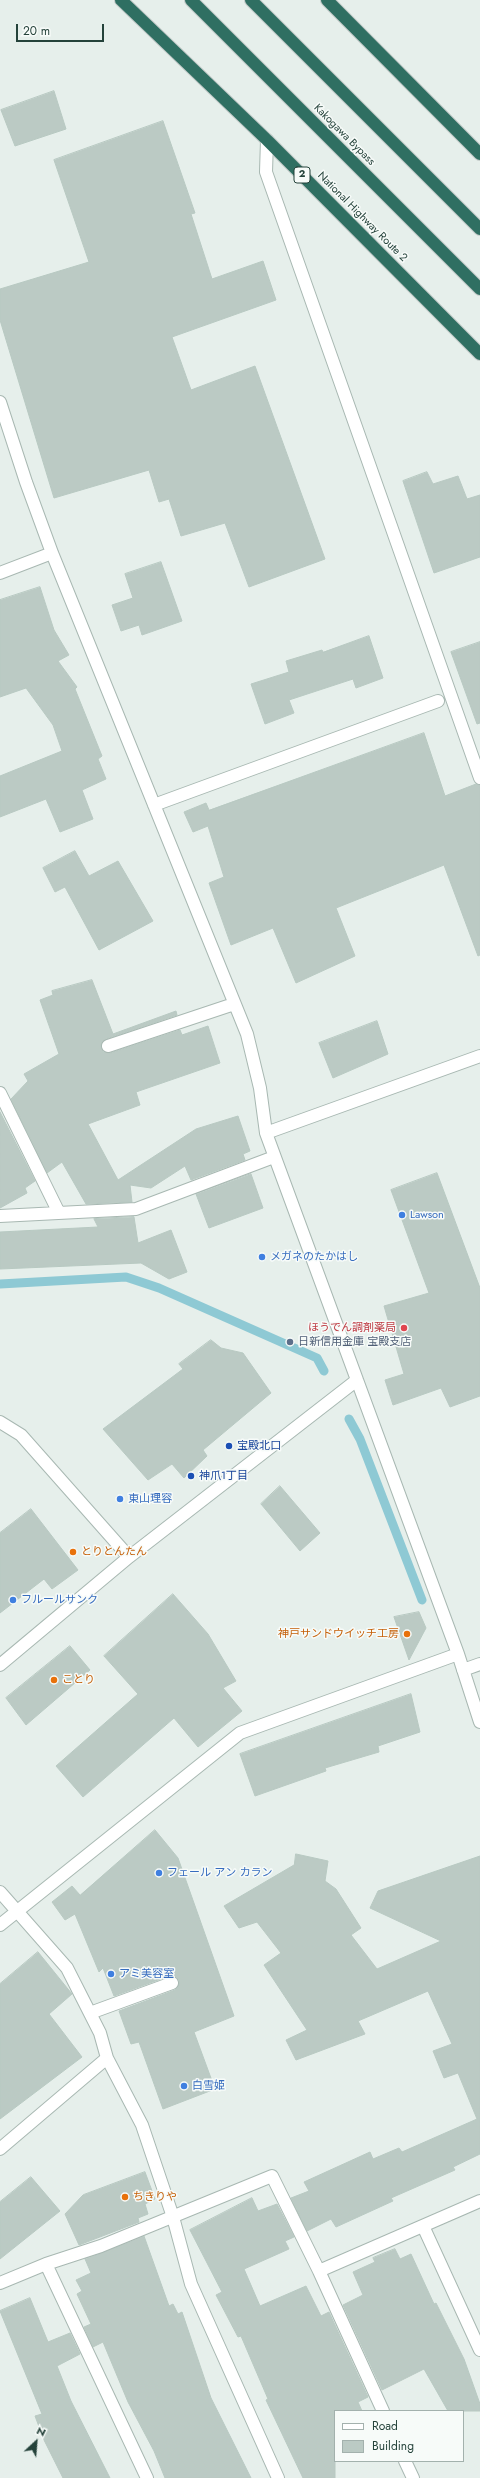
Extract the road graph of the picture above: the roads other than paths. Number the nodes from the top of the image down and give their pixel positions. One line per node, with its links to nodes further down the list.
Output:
1 (121, 0): 5 (highway, National Highway Route 2 / 2)
2 (191, 0): 8 (highway, Kakogawa Bypass)
3 (251, 0): 7 (highway)
4 (327, 0): 6 (highway)
5 (267, 140): 9 (highway, National Highway Route 2 / 2); 14 (street)
6 (480, 154)
7 (480, 229)
8 (480, 289)
9 (480, 354)
10 (0, 402): 11 (street)
11 (52, 553): 12 (street); 15 (street)
12 (0, 573)
13 (438, 701): 15 (street)
14 (480, 778)
15 (154, 805): 16 (street)
16 (234, 1004): 17 (street); 20 (street)
17 (108, 1046)
18 (480, 1056): 20 (street)
19 (0, 1093): 22 (street)
20 (266, 1133): 21 (street)
21 (274, 1157): 22 (street); 24 (street)
22 (59, 1213): 23 (street)
23 (0, 1216)
24 (356, 1380): 26 (street); 27 (street)
25 (0, 1422): 26 (street)
26 (129, 1558): 29 (street)
27 (458, 1654): 30 (street); 33 (street)
28 (480, 1664): 30 (street)
29 (0, 1665)
30 (462, 1670): 31 (street)
31 (480, 1722)
32 (0, 1892): 33 (street)
33 (16, 1912): 34 (street); 36 (street)
34 (0, 1924)
35 (172, 1983): 36 (street)
36 (90, 2013): 37 (street)
37 (107, 2058): 38 (street); 40 (street)
38 (0, 2149)
39 (480, 2201): 41 (street)
40 (173, 2217): 42 (street); 43 (street); 49 (street)
41 (423, 2226): 43 (street); 45 (street)
42 (46, 2264): 44 (street); 48 (street)
43 (319, 2271): 46 (street)
44 (0, 2283)
45 (480, 2350)
46 (383, 2410)
47 (406, 2462): 50 (street)
48 (147, 2478)
49 (278, 2478)
50 (413, 2478)

